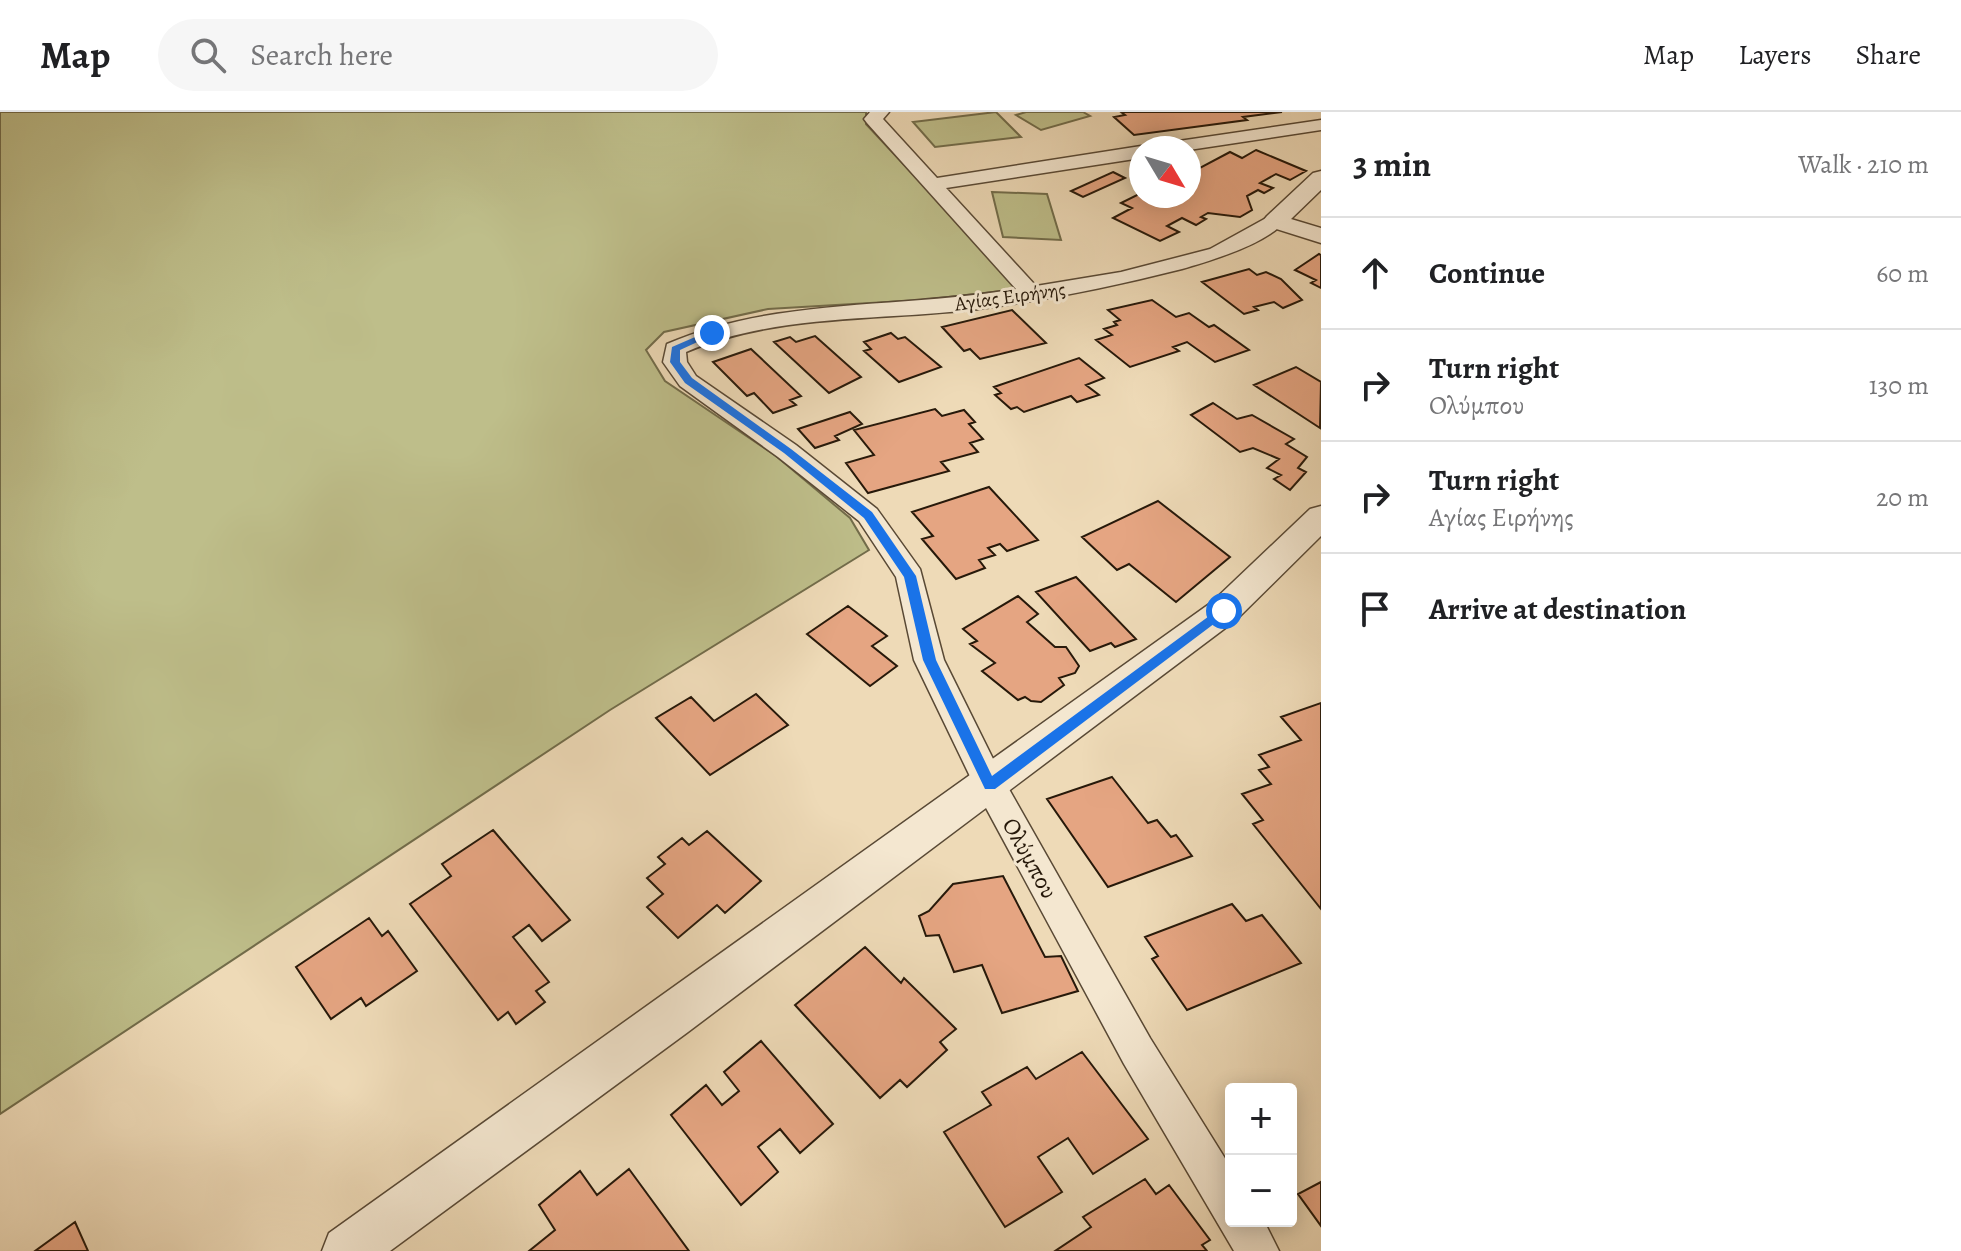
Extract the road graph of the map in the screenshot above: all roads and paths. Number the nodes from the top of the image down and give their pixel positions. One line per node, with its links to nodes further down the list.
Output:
1 (880, 112): 6 (street)
2 (1321, 125): 3 (street)
3 (1201, 143)
4 (1129, 154): 6 (street)
5 (1321, 178): 7 (street, Αγίας Ειρήνης)
6 (931, 185): 9 (street)
7 (1275, 221): 8 (street); 9 (street, Αγίας Ειρήνης)
8 (1321, 236)
9 (1031, 293): 10 (street, Αγίας Ειρήνης)
10 (675, 349): 12 (street, Ολύμπου)
11 (1321, 517): 12 (street)
12 (990, 785): 13 (street, Ολύμπου); 15 (street)
13 (1225, 1196)
14 (1244, 1227): 16 (street)
15 (347, 1251)
16 (1258, 1251)

